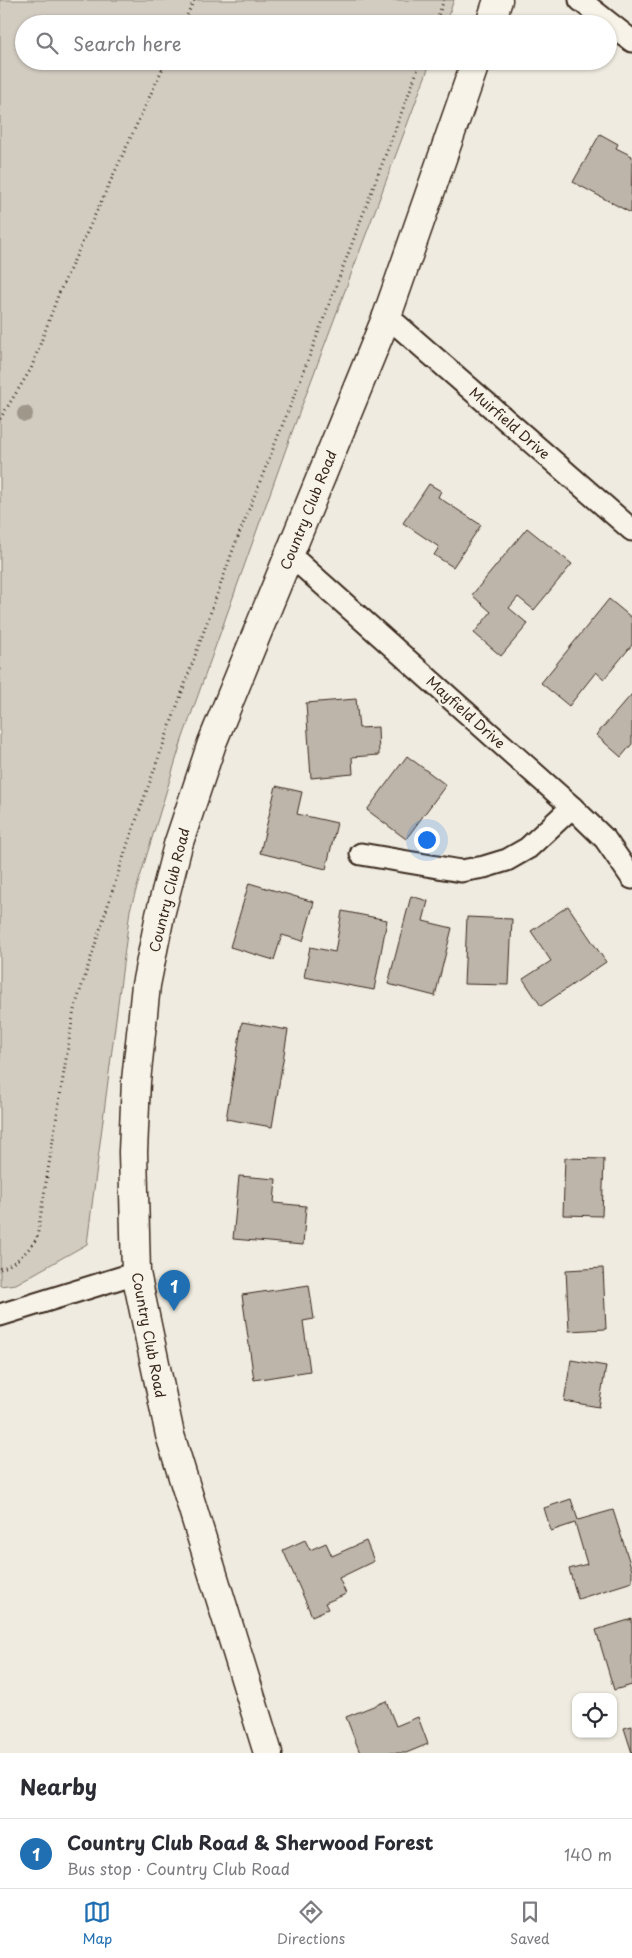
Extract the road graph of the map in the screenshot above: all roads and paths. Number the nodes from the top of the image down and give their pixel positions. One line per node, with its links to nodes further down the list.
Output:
1 (194, 0): 5 (path)
2 (444, 0): 6 (path)
3 (498, 0): 7 (main road)
4 (580, 0): 8 (street)
5 (187, 15)
6 (438, 15)
7 (493, 15)
8 (599, 15)
9 (617, 29): 10 (street)
10 (632, 41)
11 (162, 70): 15 (path)
12 (418, 70): 21 (path)
13 (473, 70): 14 (main road, Country Club Road)
14 (387, 316): 16 (street, Muirfield Drive); 17 (main road, Country Club Road)
15 (0, 419)
16 (632, 530)
17 (290, 555): 18 (street, Mayfield Drive); 22 (main road, Country Club Road)
18 (572, 807): 19 (street); 20 (street, Mayfield Drive)
19 (361, 854)
20 (632, 878)
21 (0, 1269)
22 (136, 1273): 23 (street); 24 (main road, Country Club Road)
23 (0, 1316)
24 (268, 1753)

